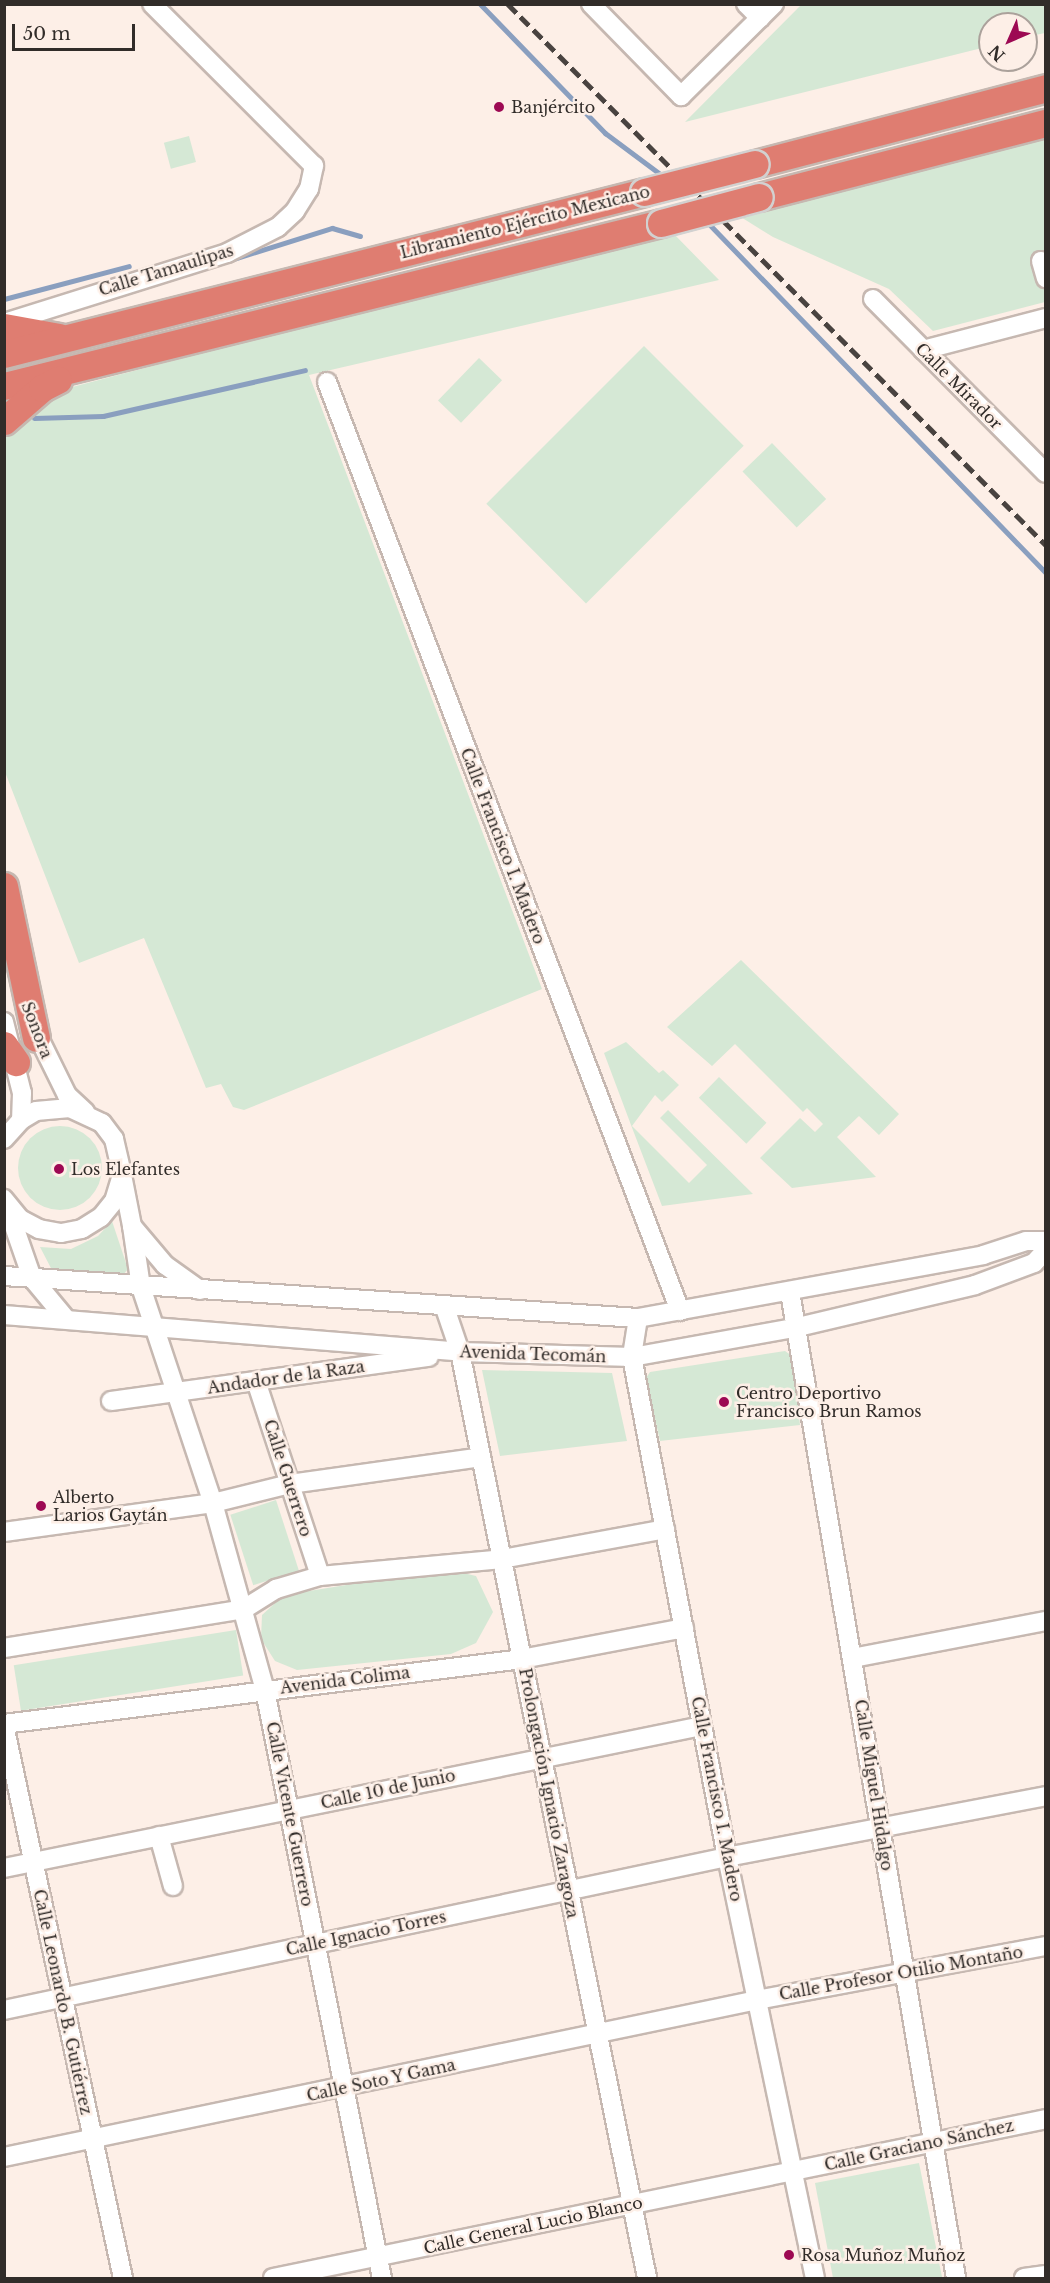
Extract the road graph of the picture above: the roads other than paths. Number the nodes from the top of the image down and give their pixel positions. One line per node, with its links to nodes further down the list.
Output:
1 (152, 4): 10 (street, Calle Tamaulipas)
2 (591, 4): 5 (street)
3 (746, 4): 5 (street)
4 (774, 4): 5 (street)
5 (760, 18)
6 (1046, 88): 11 (highway, Libramiento Ejército Mexicano, bridge)
7 (1046, 123): 14 (highway, Libramiento Ejército Mexicano, bridge)
8 (873, 299): 12 (street, Calle Mirador)
9 (1046, 318): 12 (street)
10 (4, 325): 11 (highway)
11 (69, 339): 13 (highway, Libramiento Ejército Mexicano)
12 (923, 350): 18 (street, Calle Mirador)
13 (4, 354)
14 (95, 363): 16 (highway, Libramiento Ejército Mexicano); 17 (highway)
15 (327, 382): 38 (street, Calle Francisco I. Madero)
16 (4, 386)
17 (4, 421)
18 (1046, 473)
19 (4, 886): 22 (highway)
20 (4, 937): 22 (street, Sonora)
21 (4, 1022): 23 (street, Sonora)
22 (36, 1038): 24 (street, Sonora)
23 (10, 1054): 25 (street, Sonora)
24 (86, 1113): 25 (street); 27 (street, Sonora)
25 (21, 1120): 26 (street)
26 (4, 1139)
27 (122, 1175): 28 (street); 29 (street, Sonora)
28 (5, 1201): 33 (street)
29 (132, 1226): 34 (street, Calle Vicente Guerrero); 35 (street)
30 (1046, 1241): 36 (street)
31 (1046, 1250): 43 (street, Avenida Tecomán)
32 (4, 1276): 33 (street)
33 (32, 1278): 34 (street); 41 (street)
34 (141, 1287): 35 (street); 42 (street, Calle Vicente Guerrero)
35 (200, 1290): 37 (street)
36 (790, 1292): 38 (street); 43 (street, Calle Miguel Hidalgo)
37 (444, 1308): 40 (street); 44 (street, Prolongación Ignacio Zaragoza)
38 (680, 1311): 40 (street)
39 (4, 1315): 41 (street, Avenida Tecomán)
40 (638, 1318): 45 (street, Calle Francisco I. Madero)
41 (66, 1319): 42 (street, Avenida Tecomán)
42 (153, 1325): 44 (street, Avenida Tecomán); 47 (street, Calle Vicente Guerrero)
43 (798, 1327): 45 (street, Avenida Tecomán); 60 (street, Calle Miguel Hidalgo)
44 (460, 1352): 45 (street, Avenida Tecomán); 46 (street, Andador de la Raza); 49 (street, Prolongación Ignacio Zaragoza)
45 (632, 1357): 52 (street, Calle Francisco I. Madero)
46 (256, 1381): 47 (street, Andador de la Raza); 50 (street, Calle Guerrero)
47 (175, 1392): 48 (street, Andador de la Raza); 51 (street, Calle Vicente Guerrero)
48 (111, 1401)
49 (481, 1456): 50 (street); 54 (street, Prolongación Ignacio Zaragoza)
50 (290, 1484): 51 (street); 55 (street, Calle Guerrero)
51 (213, 1503): 53 (street); 56 (street, Calle Vicente Guerrero)
52 (665, 1529): 54 (street); 58 (street, Calle Francisco I. Madero)
53 (4, 1532)
54 (501, 1559): 55 (street); 61 (street, Prolongación Ignacio Zaragoza)
55 (320, 1576): 56 (street)
56 (244, 1609): 59 (street); 62 (street, Calle Vicente Guerrero)
57 (1046, 1621): 60 (street)
58 (684, 1628): 61 (street, Avenida Colima); 64 (street, Calle Francisco I. Madero)
59 (4, 1648)
60 (853, 1658): 68 (street, Calle Miguel Hidalgo)
61 (522, 1659): 62 (street, Avenida Colima); 65 (street, Prolongación Ignacio Zaragoza)
62 (265, 1690): 63 (street, Avenida Colima); 67 (street, Calle Vicente Guerrero)
63 (4, 1724): 71 (street, Calle Leonardo B. Gutiérrez)
64 (702, 1726): 65 (street, Calle 10 de Junio); 70 (street, Calle Francisco I. Madero)
65 (541, 1756): 67 (street, Calle 10 de Junio); 74 (street, Prolongación Ignacio Zaragoza)
66 (1046, 1796): 68 (street, Calle Ignacio Torres)
67 (291, 1810): 69 (street, Calle 10 de Junio); 75 (street, Calle Vicente Guerrero)
68 (881, 1827): 70 (street, Calle Ignacio Torres); 77 (street, Calle Miguel Hidalgo)
69 (159, 1836): 71 (street, Calle 10 de Junio); 73 (street)
70 (727, 1857): 74 (street, Calle Ignacio Torres); 79 (street, Calle Francisco I. Madero)
71 (33, 1861): 72 (street, Calle 10 de Junio); 78 (street, Calle Leonardo B. Gutiérrez)
72 (4, 1868)
73 (173, 1886)
74 (568, 1890): 75 (street, Calle Ignacio Torres); 81 (street, Prolongación Ignacio Zaragoza)
75 (315, 1944): 78 (street, Calle Ignacio Torres); 82 (street, Calle Vicente Guerrero)
76 (1046, 1946): 77 (street, Calle Profesor Otilio Montaño)
77 (905, 1972): 79 (street, Calle Profesor Otilio Montaño); 85 (street, Calle Miguel Hidalgo)
78 (63, 1998): 80 (street, Calle Ignacio Torres); 84 (street, Calle Leonardo B. Gutiérrez)
79 (757, 2000): 81 (street, Calle Soto Y Gama); 87 (street, Calle Francisco I. Madero)
80 (4, 2010)
81 (597, 2032): 82 (street, Calle Soto Y Gama); 88 (street, Prolongación Ignacio Zaragoza)
82 (346, 2088): 84 (street, Calle Soto Y Gama); 89 (street, Calle Vicente Guerrero)
83 (1046, 2119): 85 (street, Calle Graciano Sánchez)
84 (93, 2140): 86 (street, Calle Soto Y Gama); 91 (street, Calle Leonardo B. Gutiérrez)
85 (933, 2142): 87 (street, Calle Graciano Sánchez); 96 (street, Calle Miguel Hidalgo)
86 (4, 2157)
87 (793, 2171): 88 (street, Calle General Lucio Blanco); 95 (street, Calle Francisco I. Madero)
88 (632, 2205): 89 (street, Calle General Lucio Blanco); 94 (street, Prolongación Ignacio Zaragoza)
89 (378, 2257): 92 (street, Calle General Lucio Blanco); 93 (street, Calle Vicente Guerrero)
90 (1046, 2274): 97 (street)
91 (123, 2278)
92 (273, 2278)
93 (382, 2278)
94 (647, 2278)
95 (815, 2278)
96 (956, 2278)
97 (1024, 2278)

